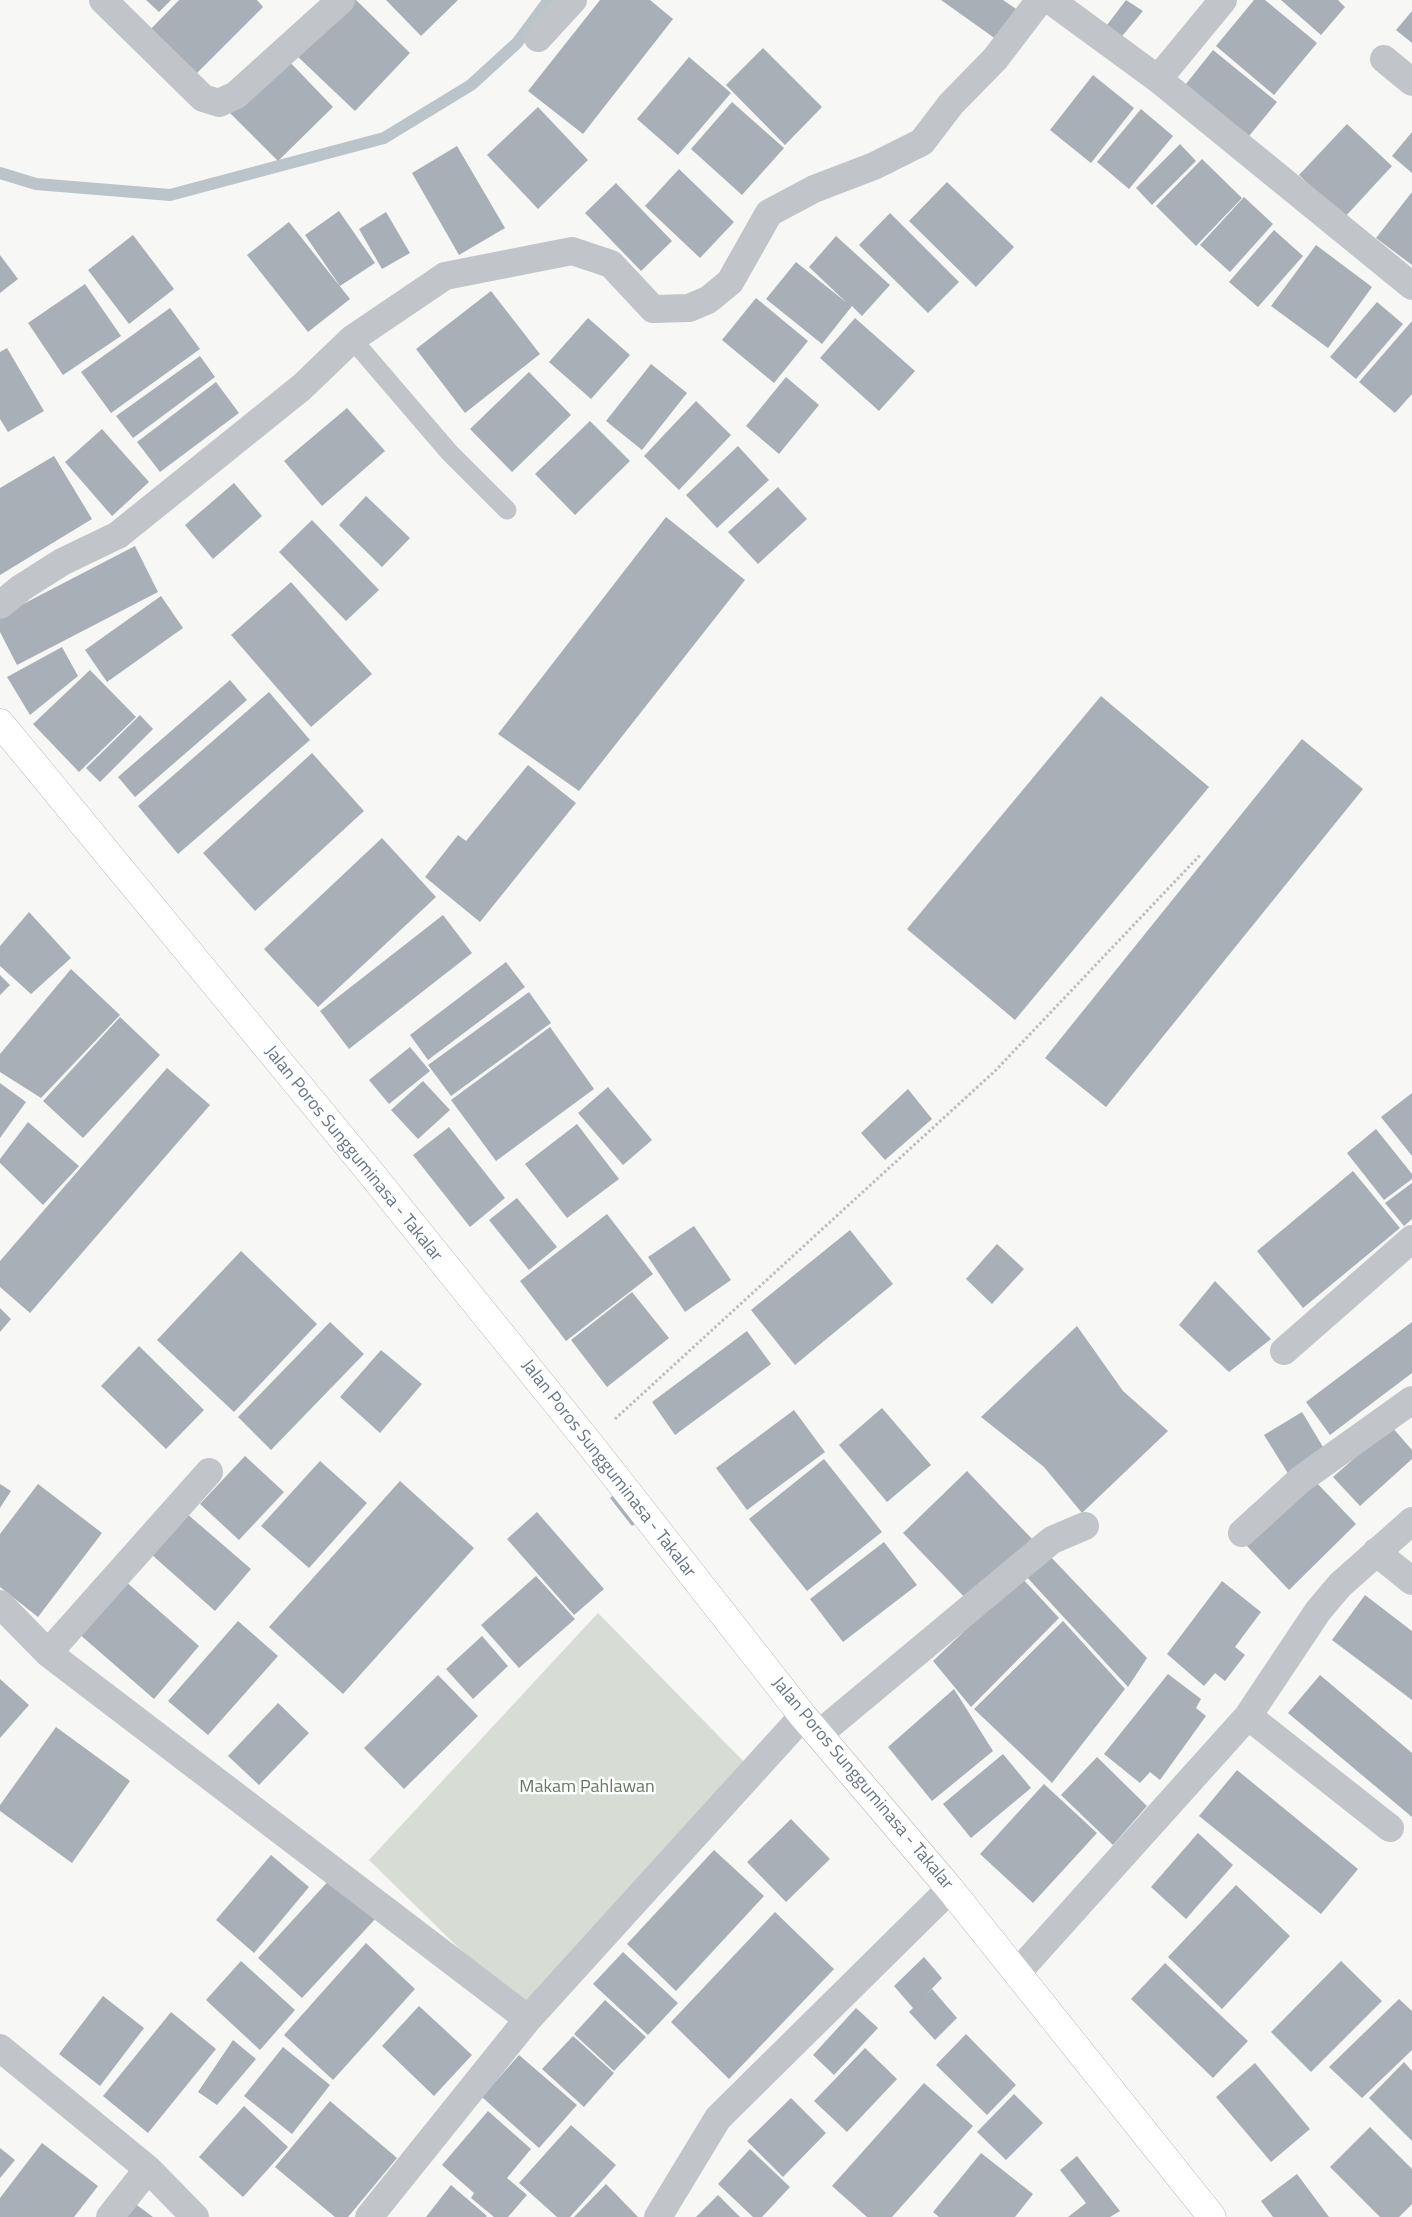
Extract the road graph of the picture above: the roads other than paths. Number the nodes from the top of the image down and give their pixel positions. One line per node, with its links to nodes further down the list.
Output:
1 (103, 0): 2 (street)
2 (341, 0)
3 (573, 0): 7 (street)
4 (1040, 0): 12 (street)
5 (1050, 0): 9 (street)
6 (1223, 0): 9 (street)
7 (538, 38)
8 (1384, 59): 10 (street)
9 (1158, 80): 11 (street)
10 (1412, 82)
11 (1412, 286)
12 (352, 339): 13 (lane); 14 (street)
13 (506, 510)
14 (0, 605)
15 (0, 723): 28 (highway, Jalan Poros Sungguminasa - Takalar)
16 (1412, 1239): 17 (street)
17 (1284, 1351)
18 (1412, 1400): 22 (street)
19 (209, 1472): 26 (street)
20 (1412, 1521): 23 (street)
21 (1085, 1526): 28 (street)
22 (1242, 1533)
23 (1376, 1552): 24 (street); 27 (street)
24 (1412, 1581)
25 (0, 1604): 26 (street)
26 (48, 1653): 32 (street)
27 (1248, 1716): 29 (street); 31 (street)
28 (811, 1725): 30 (highway, Jalan Poros Sungguminasa - Takalar); 32 (street)
29 (1390, 1828)
30 (950, 1890): 31 (highway, Jalan Poros Sungguminasa - Takalar); 38 (street)
31 (1017, 1973): 39 (highway, Jalan Poros Sungguminasa - Takalar)
32 (528, 2019): 37 (street)
33 (0, 2048): 34 (street)
34 (148, 2169): 35 (street); 36 (street)
35 (110, 2217)
36 (195, 2217)
37 (369, 2217)
38 (658, 2217)
39 (1212, 2217)

